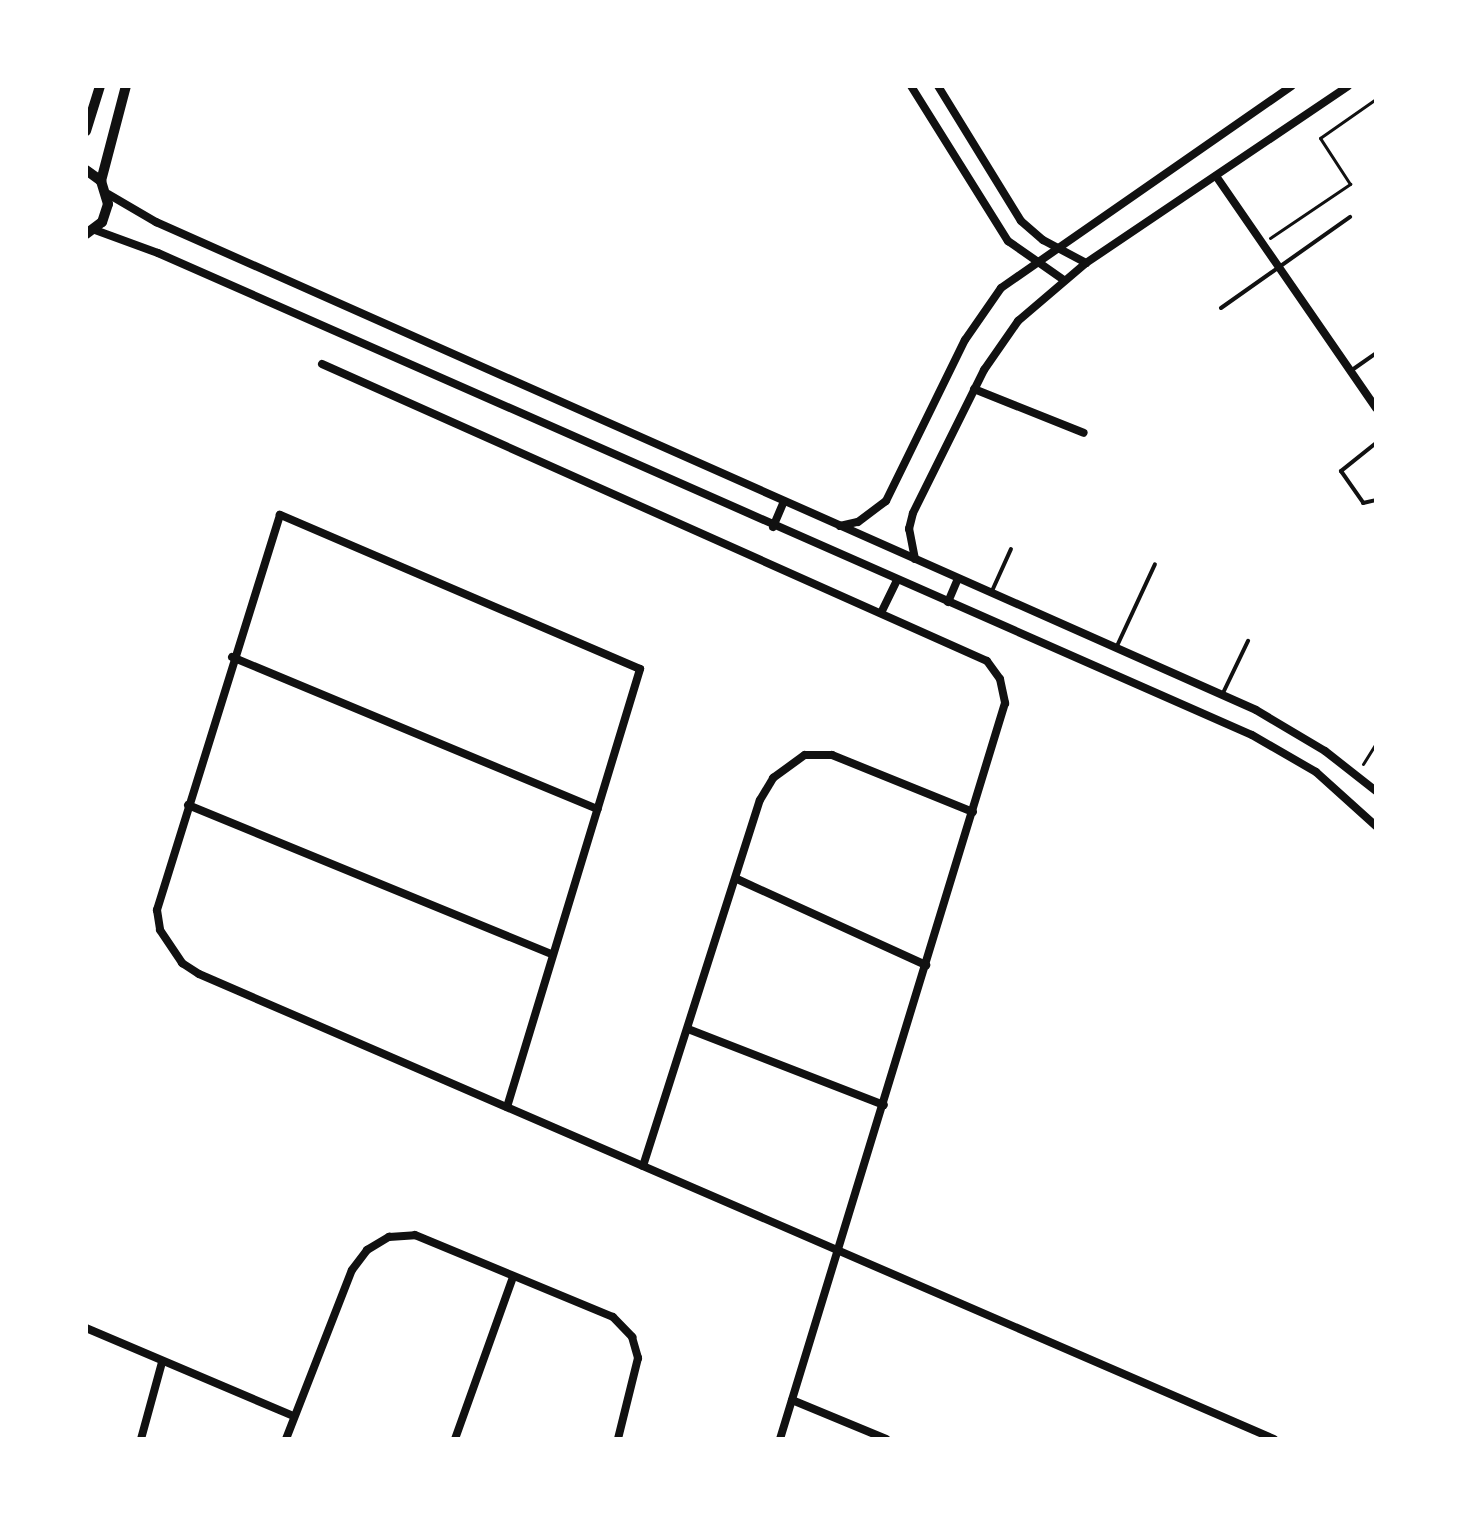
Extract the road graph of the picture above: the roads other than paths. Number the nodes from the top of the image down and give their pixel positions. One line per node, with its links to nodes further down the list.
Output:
1 (100, 86): 7 (street)
2 (126, 86): 10 (street)
3 (911, 86): 15 (street)
4 (938, 86): 14 (street)
5 (1292, 86): 14 (street)
6 (1348, 86): 9 (street)
7 (86, 131)
8 (86, 170): 10 (street)
9 (1216, 176): 16 (street); 17 (street)
10 (101, 181): 11 (street)
11 (108, 194): 13 (street); 28 (street)
12 (1350, 217): 17 (lane)
13 (89, 234): 30 (street)
14 (1055, 247): 15 (street); 16 (street)
15 (1033, 263): 18 (street); 29 (street)
16 (1086, 263): 18 (street)
17 (1279, 267): 19 (lane); 22 (street)
18 (1064, 280): 23 (street)
19 (1221, 308)
20 (1376, 353): 22 (lane)
21 (322, 364): 38 (street)
22 (1351, 371): 24 (street)
23 (974, 389): 25 (street); 32 (street)
24 (1376, 408)
25 (1084, 433)
26 (1376, 443): 27 (lane)
27 (1376, 500)
28 (784, 501): 29 (street); 30 (street)
29 (840, 526): 32 (street)
30 (773, 527): 35 (street)
31 (1011, 549): 36 (lane)
32 (915, 559): 34 (street)
33 (1155, 564): 40 (lane)
34 (958, 579): 36 (street); 37 (street)
35 (897, 580): 37 (street); 38 (street)
36 (991, 593): 40 (street)
37 (948, 602): 47 (street)
38 (881, 613): 46 (street)
39 (1248, 641): 42 (lane)
40 (1116, 649): 42 (street)
41 (232, 657): 44 (street); 45 (street); 45 (street)
42 (1222, 695): 43 (street)
43 (1376, 791)
44 (188, 805): 49 (street); 53 (street)
45 (598, 809): 49 (street)
46 (973, 812): 48 (street); 50 (street)
47 (1376, 826)
48 (737, 879): 50 (street); 51 (street)
49 (552, 954): 53 (street)
50 (926, 965): 52 (street)
51 (688, 1029): 52 (street); 54 (street)
52 (884, 1105): 55 (street)
53 (507, 1107): 54 (street)
54 (643, 1166): 55 (street)
55 (840, 1249): 59 (street); 67 (street)
56 (513, 1277): 60 (street); 63 (street); 64 (street)
57 (86, 1328): 58 (street)
58 (162, 1362): 60 (street); 61 (street)
59 (792, 1400): 65 (street); 66 (street)
60 (293, 1416): 62 (street)
61 (141, 1439)
62 (286, 1439)
63 (455, 1439)
64 (618, 1439)
65 (780, 1439)
66 (886, 1439)
67 (1274, 1439)

